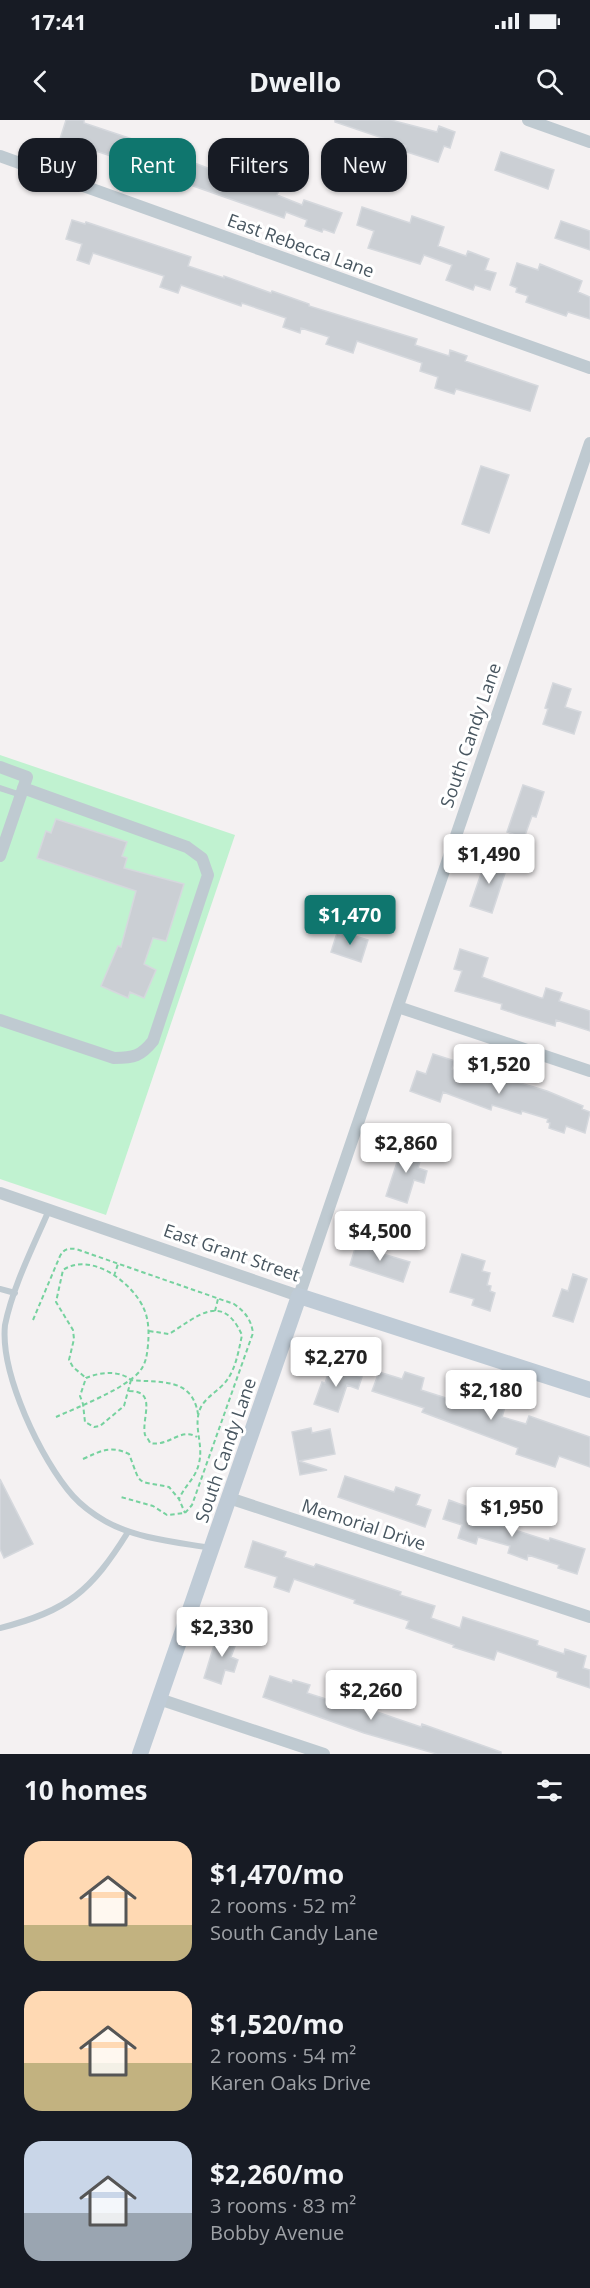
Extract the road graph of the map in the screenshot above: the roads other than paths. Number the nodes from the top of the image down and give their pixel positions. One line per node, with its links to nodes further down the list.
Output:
1 (528, 120): 2 (street)
2 (590, 142)
3 (0, 156): 4 (street, East Rebecca Lane)
4 (590, 368)
5 (590, 443): 10 (street, South Candy Lane)
6 (0, 767): 8 (street)
7 (0, 788): 8 (lane)
8 (22, 792): 9 (street); 11 (street)
9 (0, 856)
10 (398, 1008): 12 (street); 17 (street, South Candy Lane)
11 (0, 1020)
12 (590, 1071)
13 (0, 1193): 14 (street, East Grant Street)
14 (49, 1210): 16 (lane); 17 (street, East Grant Street)
15 (0, 1289): 16 (lane)
16 (15, 1293): 20 (lane)
17 (299, 1296): 18 (main road, East Grant Street); 19 (main road, South Candy Lane)
18 (590, 1390)
19 (229, 1498): 21 (main road, South Candy Lane); 22 (street, Memorial Drive)
20 (128, 1532): 21 (lane); 23 (lane)
21 (212, 1548): 24 (main road, South Candy Lane)
22 (590, 1617)
23 (0, 1628)
24 (159, 1699): 25 (main road, South Candy Lane); 26 (street)
25 (140, 1754)
26 (324, 1754)

